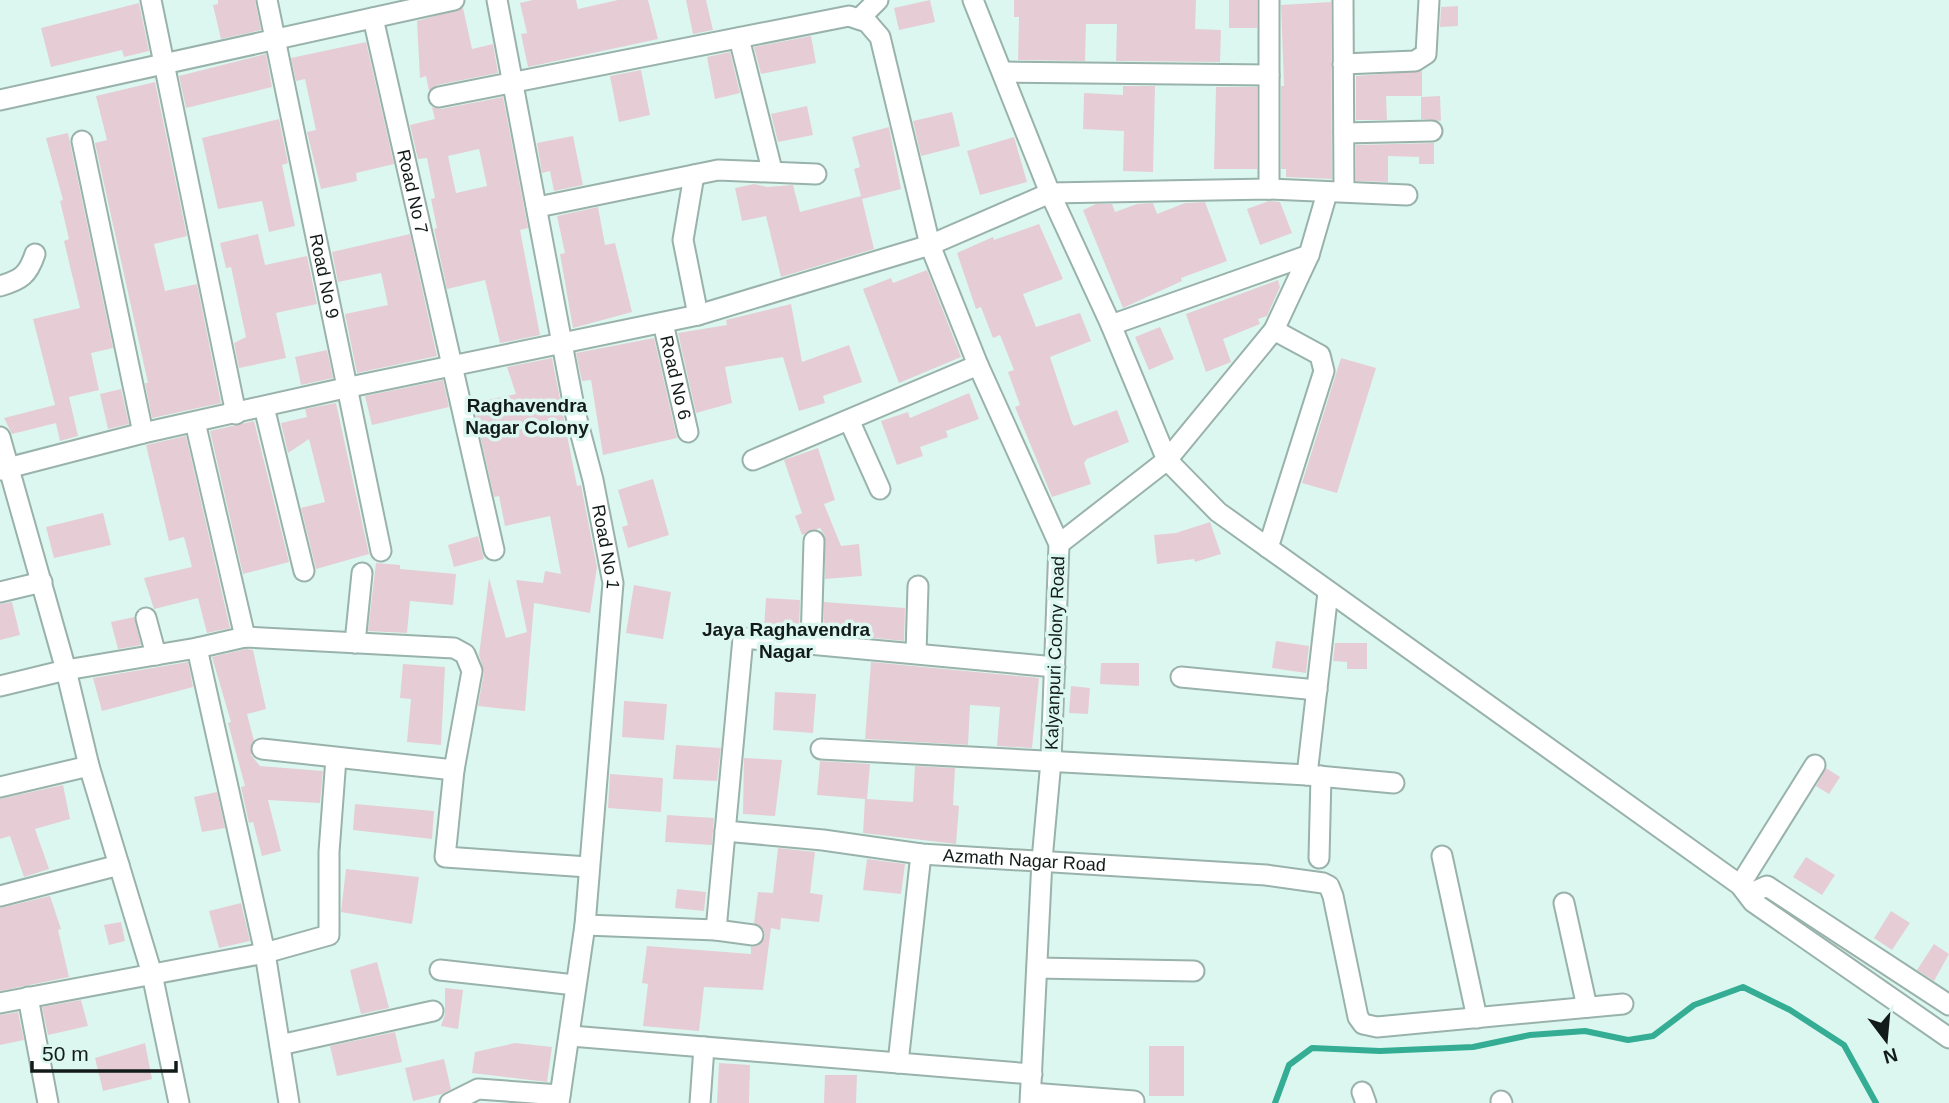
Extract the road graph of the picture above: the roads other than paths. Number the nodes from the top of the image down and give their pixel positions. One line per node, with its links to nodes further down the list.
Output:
1 (151, 0): 14 (street)
2 (267, 0): 13 (street, Road No 9)
3 (454, 0): 10 (street)
4 (498, 0): 18 (street, Road No 1)
5 (878, 0): 11 (street)
6 (973, 0): 16 (street)
7 (1269, 0): 17 (street)
8 (1343, 0): 15 (street, Kalyanpuri Colony Road)
9 (1429, 0): 15 (street)
10 (373, 18): 13 (street); 42 (street, Road No 7)
11 (859, 19): 12 (street); 32 (street)
12 (739, 38): 18 (street); 24 (street)
13 (274, 40): 14 (street); 43 (street, Road No 9)
14 (163, 64): 20 (street); 45 (street)
15 (1343, 64): 22 (street, Kalyanpuri Colony Road)
16 (1003, 72): 17 (street); 29 (street)
17 (1269, 75): 27 (street)
18 (514, 83): 19 (street); 31 (street, Road No 1)
19 (439, 96)
20 (0, 100)
21 (1432, 131): 22 (street)
22 (1344, 134): 28 (street, Kalyanpuri Colony Road)
23 (82, 141): 49 (street)
24 (772, 170): 25 (street); 26 (street)
25 (694, 174): 31 (street); 36 (street)
26 (816, 174)
27 (1269, 189): 28 (street); 29 (street)
28 (1336, 192): 30 (street); 34 (street, Kalyanpuri Colony Road)
29 (1050, 194): 32 (street); 38 (street)
30 (1406, 195)
31 (538, 207): 40 (street, Road No 1)
32 (930, 245): 36 (street); 41 (street)
33 (36, 254): 35 (street)
34 (1309, 255): 38 (street); 39 (street, Kalyanpuri Colony Road)
35 (0, 286)
36 (698, 315): 37 (street)
37 (663, 323): 40 (street); 48 (street, Road No 6)
38 (1111, 325): 52 (street)
39 (1274, 330): 52 (street, Kalyanpuri Colony Road); 57 (street)
40 (562, 342): 42 (street); 94 (street, Road No 1)
41 (978, 365): 46 (street); 56 (street)
42 (452, 366): 43 (street); 58 (street, Road No 7)
43 (345, 388): 44 (street); 59 (street, Road No 9)
44 (264, 407): 45 (street); 60 (street)
45 (236, 414): 47 (street)
46 (849, 420): 51 (street); 54 (street)
47 (195, 422): 49 (street); 67 (street)
48 (688, 432)
49 (143, 433): 53 (street)
50 (0, 437): 53 (street)
51 (753, 460)
52 (1167, 460): 56 (street, Kalyanpuri Colony Road); 57 (street)
53 (5, 469): 62 (street)
54 (880, 489)
55 (814, 541): 69 (street)
56 (1059, 544): 73 (street, Kalyanpuri Colony Road)
57 (1268, 548): 65 (street)
58 (494, 550)
59 (381, 551)
60 (304, 571)
61 (362, 573): 68 (street)
62 (42, 582): 64 (street); 74 (street)
63 (918, 586): 71 (street)
64 (0, 592)
65 (1328, 592): 77 (street); 95 (street)
66 (146, 618): 72 (street)
67 (246, 636): 68 (street); 70 (street)
68 (355, 643): 84 (street)
69 (811, 644): 71 (street); 88 (street)
70 (197, 648): 72 (street); 101 (street)
71 (916, 653): 73 (street)
72 (156, 655): 74 (street)
73 (1055, 667): 81 (street, Kalyanpuri Colony Road)
74 (66, 670): 76 (street); 83 (street)
75 (1181, 677): 77 (street)
76 (0, 686)
77 (1317, 690): 85 (street)
78 (262, 749): 80 (street)
79 (821, 749): 81 (street)
80 (336, 758): 84 (street); 101 (street)
81 (1052, 761): 85 (street); 92 (street, Kalyanpuri Colony Road)
82 (1815, 765): 95 (street)
83 (89, 766): 87 (street); 93 (street)
84 (454, 770): 94 (street)
85 (1314, 776): 86 (street); 91 (street)
86 (1394, 783)
87 (0, 787)
88 (725, 831): 89 (street, Azmath Nagar Road); 99 (street)
89 (921, 854): 92 (street, Azmath Nagar Road); 119 (street)
90 (1443, 856): 113 (street)
91 (1319, 858)
92 (1042, 860): 102 (street, Kalyanpuri Colony Road); 113 (street, Azmath Nagar Road)
93 (119, 865): 96 (street); 105 (street)
94 (588, 867): 98 (street, Road No 1)
95 (1744, 889): 107 (street); 114 (street)
96 (0, 896)
97 (1564, 902): 111 (street)
98 (585, 925): 99 (street); 106 (street, Road No 1)
99 (716, 930): 100 (street)
100 (753, 934)
101 (265, 953): 105 (street); 117 (street)
102 (1037, 968): 104 (street); 120 (street, Kalyanpuri Colony Road)
103 (440, 970): 106 (street)
104 (1194, 971)
105 (152, 974): 108 (street); 124 (street)
106 (575, 985): 115 (street, Road No 1)
107 (1945, 994): 114 (street)
108 (28, 997): 109 (street); 123 (street)
109 (0, 1003)
110 (1623, 1004): 111 (street)
111 (1587, 1007): 113 (street)
112 (433, 1011): 117 (street)
113 (1477, 1018)
114 (1922, 1018): 116 (street)
115 (571, 1036): 118 (street); 121 (street, Road No 1)
116 (1949, 1038)
117 (280, 1045): 125 (street)
118 (704, 1047): 119 (street); 127 (street)
119 (898, 1063): 120 (street)
120 (1031, 1090): 122 (street)
121 (560, 1099): 126 (street)
122 (1134, 1101)
123 (48, 1103)
124 (179, 1103)
125 (289, 1103)
126 (450, 1103)
127 (700, 1103)

